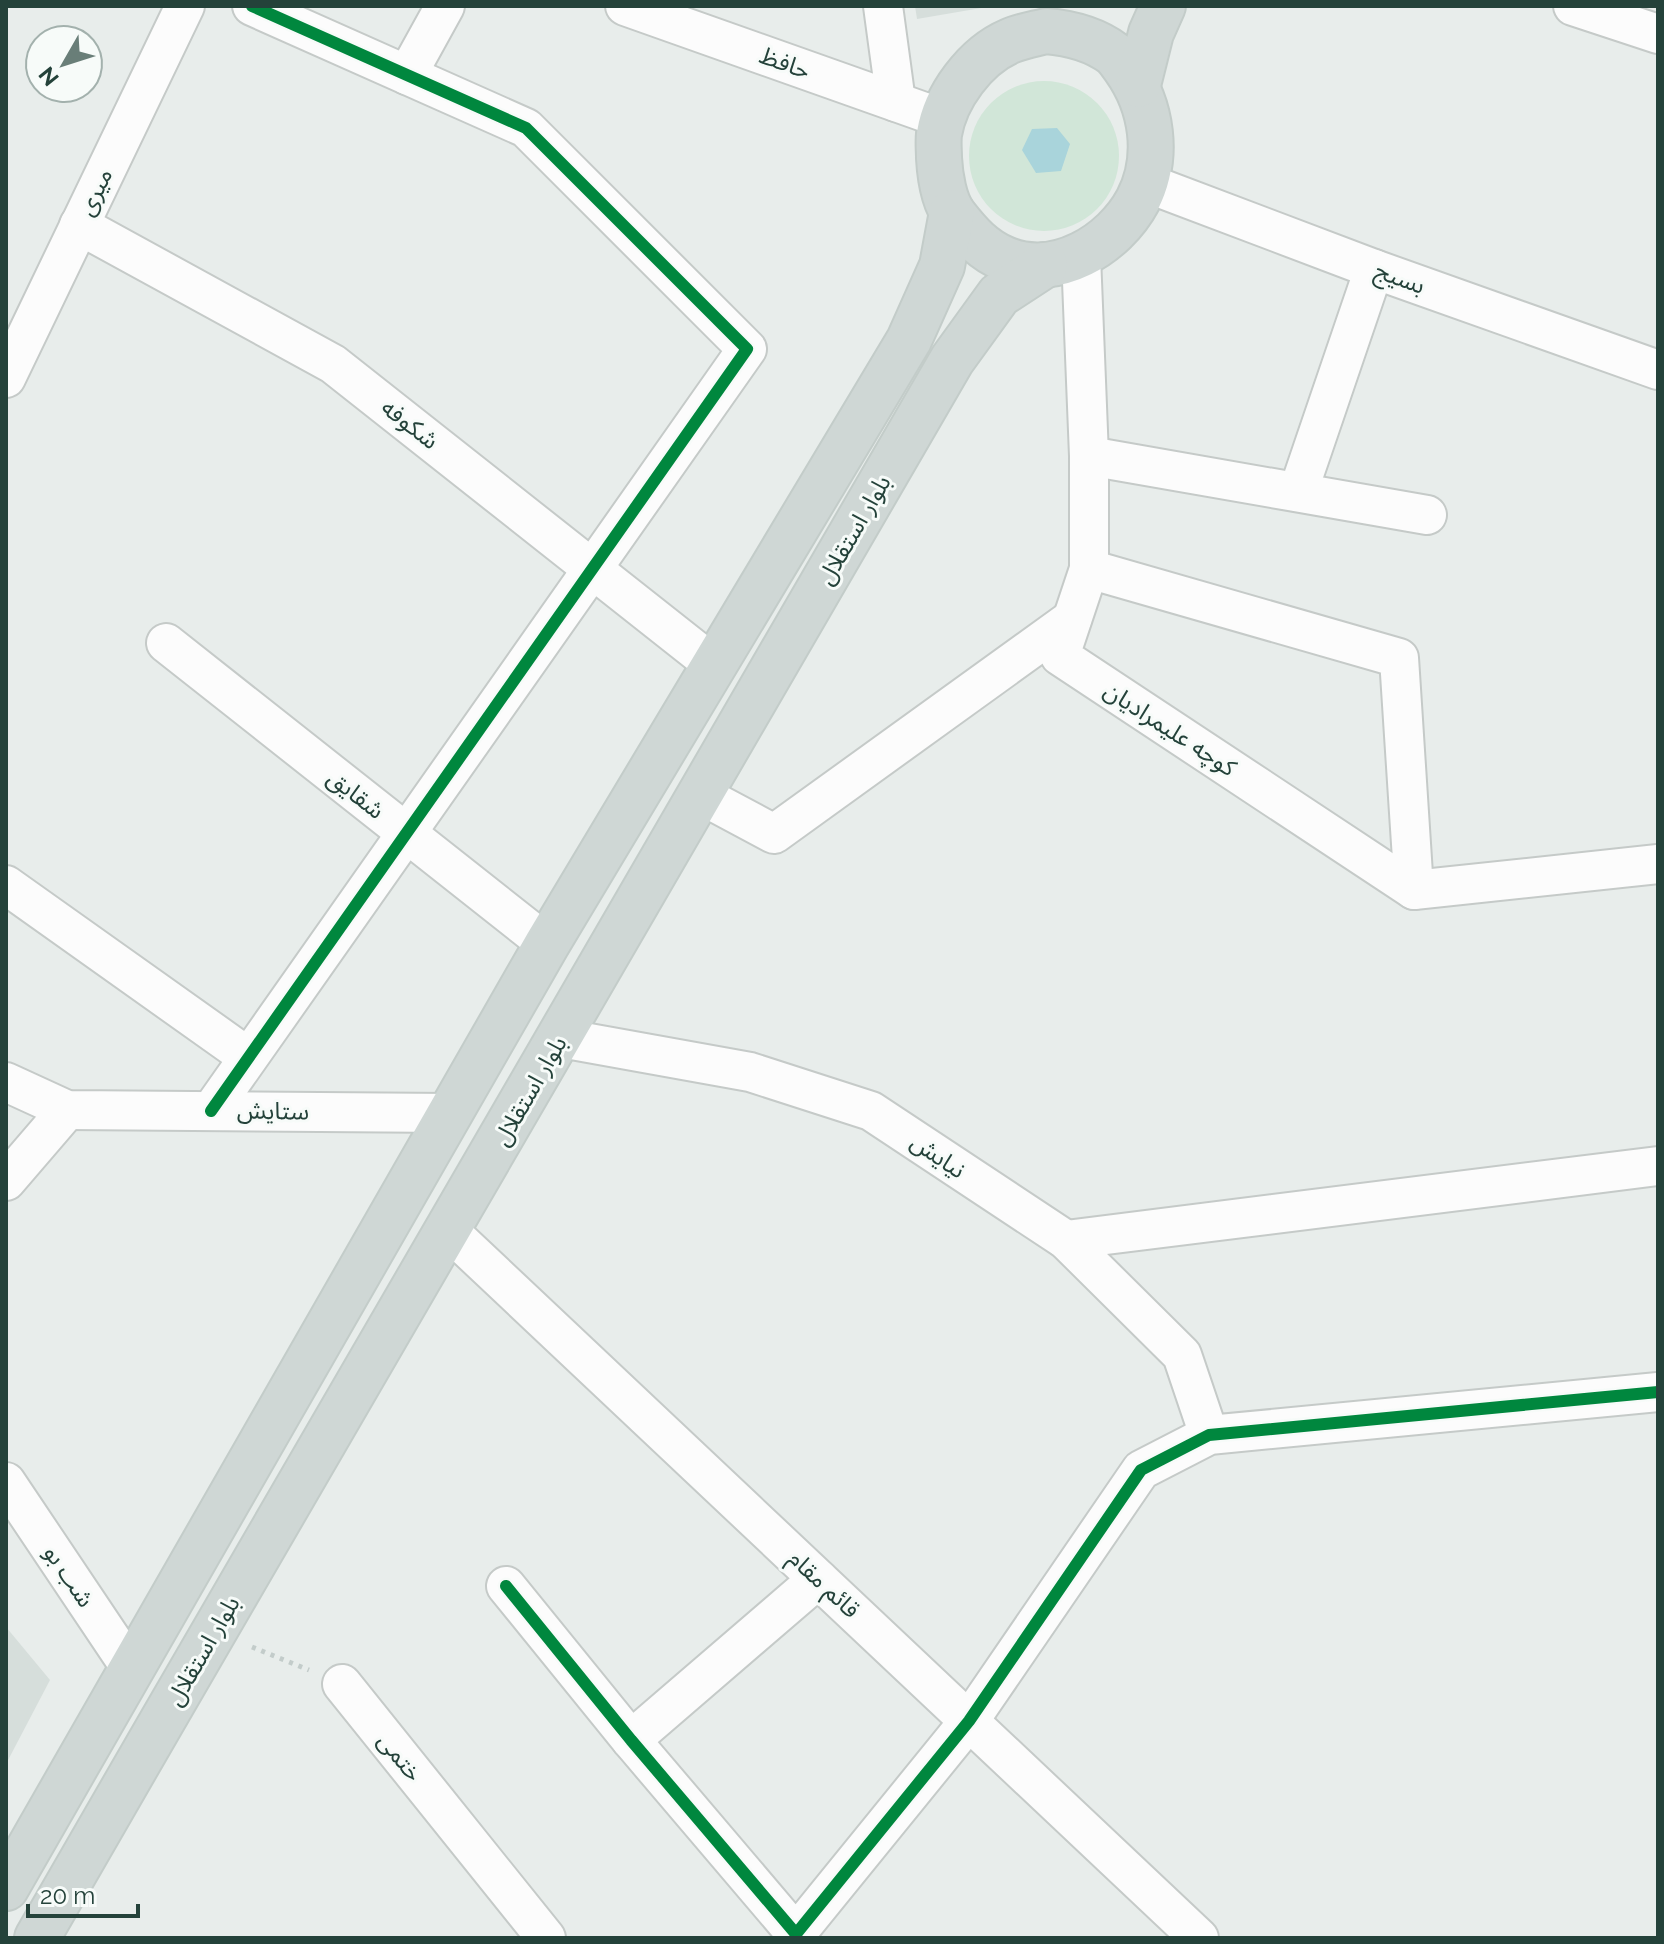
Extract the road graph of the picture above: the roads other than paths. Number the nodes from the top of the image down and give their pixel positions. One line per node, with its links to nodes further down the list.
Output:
1 (185, 6): 16 (street, میری)
2 (252, 6): 10 (street)
3 (445, 6): 10 (street)
4 (625, 6): 12 (street, حافظ)
5 (883, 6): 12 (street)
6 (1163, 6): 11 (main road)
7 (1573, 6): 9 (street)
8 (1080, 20): 11 (main road); 13 (main road)
9 (1658, 34)
10 (407, 75): 25 (street)
11 (1138, 85): 14 (main road)
12 (896, 102): 13 (street, حافظ)
13 (944, 119): 15 (main road)
14 (1144, 182): 17 (main road); 18 (street, بسیج)
15 (952, 212): 17 (main road); 29 (main road, بلوار استقلال)
16 (79, 225): 19 (street, میری); 25 (street, شکوفه)
17 (1063, 261): 22 (street, کوچه علیمرادیان); 30 (main road, بلوار استقلال)
18 (1374, 269): 20 (street, بسیج); 23 (street)
19 (16, 333): 21 (street, میری)
20 (1658, 370)
21 (6, 378)
22 (1089, 456): 23 (street); 26 (street, کوچه علیمرادیان)
23 (1298, 492): 24 (street)
24 (1427, 515)
25 (593, 568): 29 (street, شکوفه); 31 (street)
26 (1089, 569): 27 (street, کوچه علیمرادیان); 34 (street)
27 (1072, 619): 30 (street); 34 (street, کوچه علیمرادیان)
28 (166, 643): 31 (street, شقایق)
29 (714, 665): 35 (main road, بلوار استقلال)
30 (701, 795): 36 (main road, بلوار استقلال)
31 (406, 833): 35 (street, شقایق); 37 (street)
32 (1658, 864): 34 (street)
33 (6, 885): 37 (street)
34 (1414, 890)
35 (547, 944): 41 (main road, بلوار استقلال)
36 (561, 1038): 44 (main road, بلوار استقلال); 45 (street, نیایش)
37 (248, 1057): 40 (street)
38 (6, 1082): 39 (street, ستایش)
39 (67, 1110): 40 (street, ستایش); 43 (street)
40 (211, 1111): 41 (street, ستایش)
41 (451, 1113): 51 (main road, بلوار استقلال)
42 (1658, 1166): 45 (street)
43 (6, 1181)
44 (448, 1230): 49 (street, قائم مقام); 56 (main road, بلوار استقلال)
45 (1066, 1240): 47 (street, نیایش)
46 (1658, 1392): 47 (street)
47 (1209, 1435): 53 (street)
48 (6, 1482): 51 (street, شب بو)
49 (818, 1579): 53 (street, قائم مقام); 54 (street)
50 (506, 1586): 54 (street)
51 (132, 1670): 55 (main road, بلوار استقلال)
52 (342, 1684): 57 (street, ختمی)
53 (969, 1721): 54 (street); 58 (street, قائم مقام)
54 (631, 1740)
55 (6, 1888)
56 (37, 1938)
57 (546, 1938)
58 (1199, 1938)

